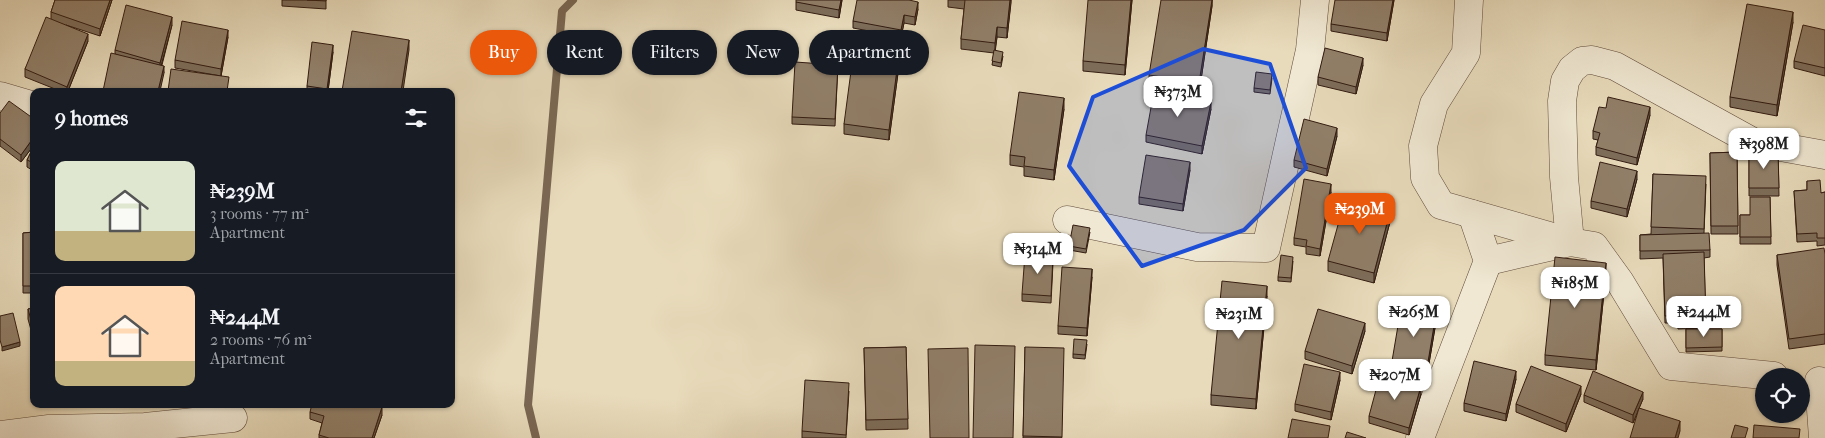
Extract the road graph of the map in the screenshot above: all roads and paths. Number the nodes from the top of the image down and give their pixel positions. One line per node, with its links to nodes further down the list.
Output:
1 (1315, 0): 7 (street)
2 (1469, 0): 6 (street)
3 (0, 96): 4 (street)
4 (30, 105)
5 (1825, 155): 8 (street)
6 (1472, 214): 8 (street); 9 (street)
7 (1068, 220)
8 (1570, 242): 9 (street); 10 (street)
9 (1488, 261): 14 (street)
10 (1755, 374)
11 (1815, 381): 15 (street)
12 (233, 418): 13 (street)
13 (0, 435)
14 (1420, 438)
15 (1823, 438)

